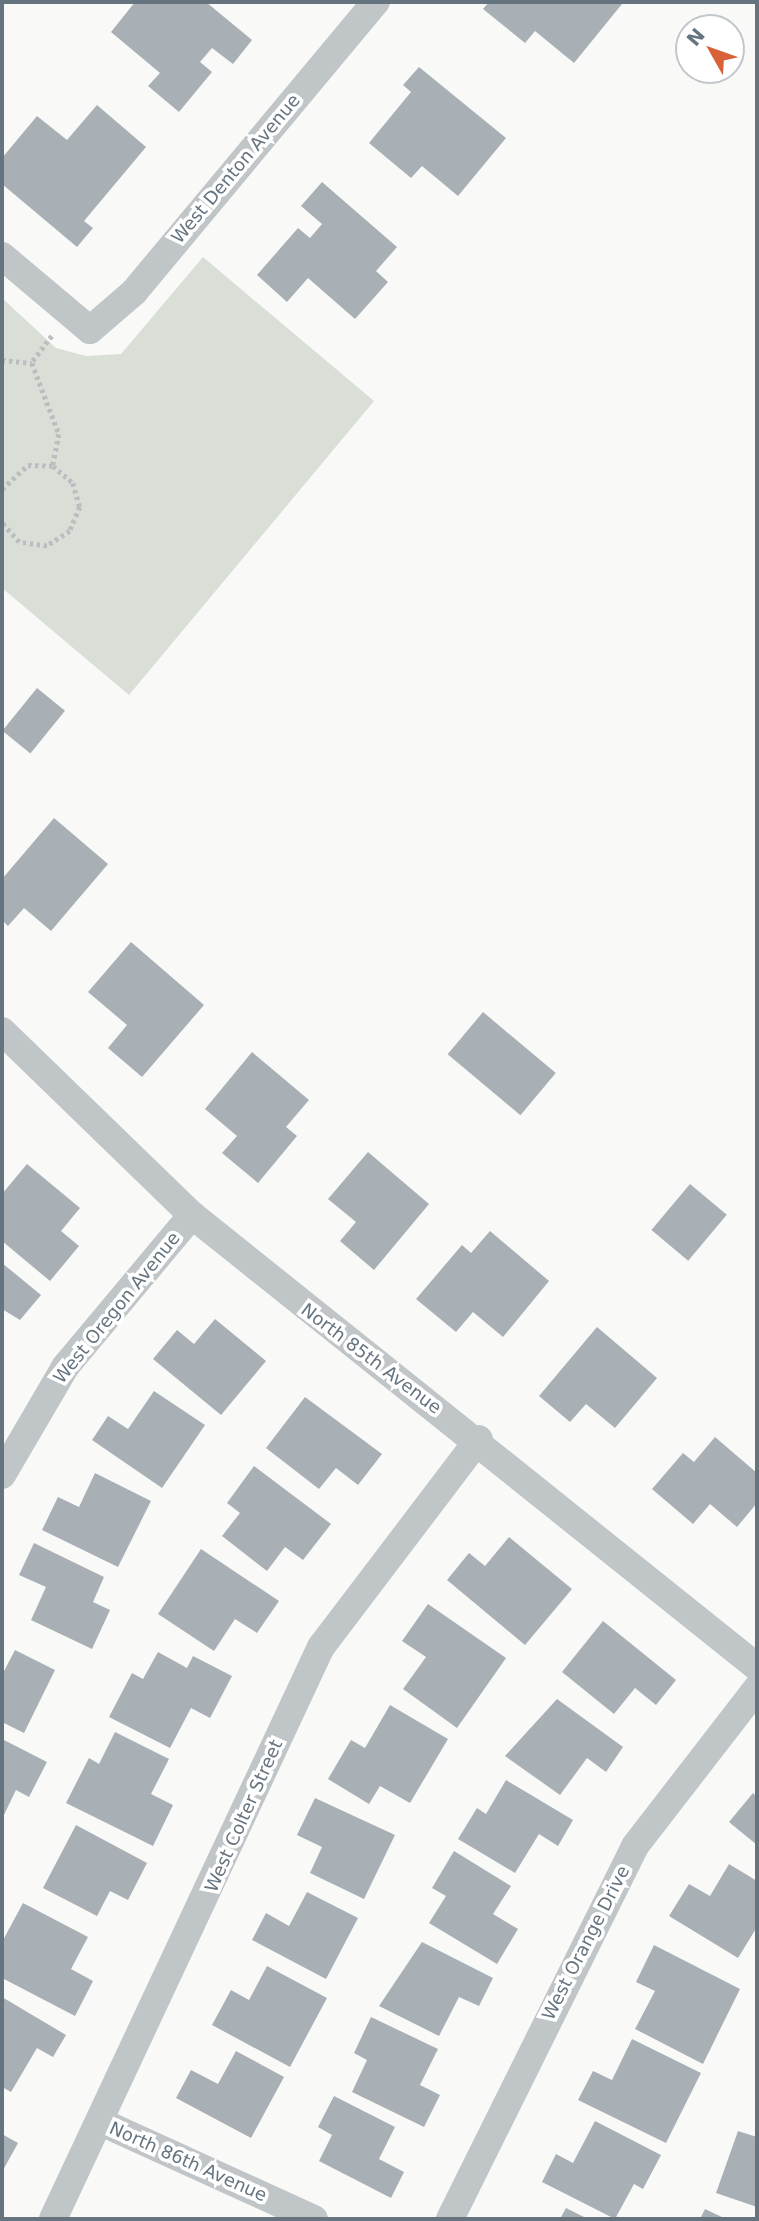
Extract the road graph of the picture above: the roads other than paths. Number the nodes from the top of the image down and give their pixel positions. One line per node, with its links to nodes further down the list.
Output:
1 (376, 2): 2 (street, West Denton Avenue)
2 (2, 256)
3 (2, 1031): 4 (street, North 85th Avenue)
4 (192, 1215): 5 (street, North 85th Avenue); 6 (street, West Oregon Avenue)
5 (479, 1439): 7 (street, North 85th Avenue); 9 (street, West Colter Street)
6 (2, 1475)
7 (757, 1667)
8 (757, 1688): 12 (street, West Orange Drive)
9 (101, 2122): 10 (street, West Colter Street); 11 (street, North 86th Avenue)
10 (54, 2219)
11 (314, 2219)
12 (450, 2219)

